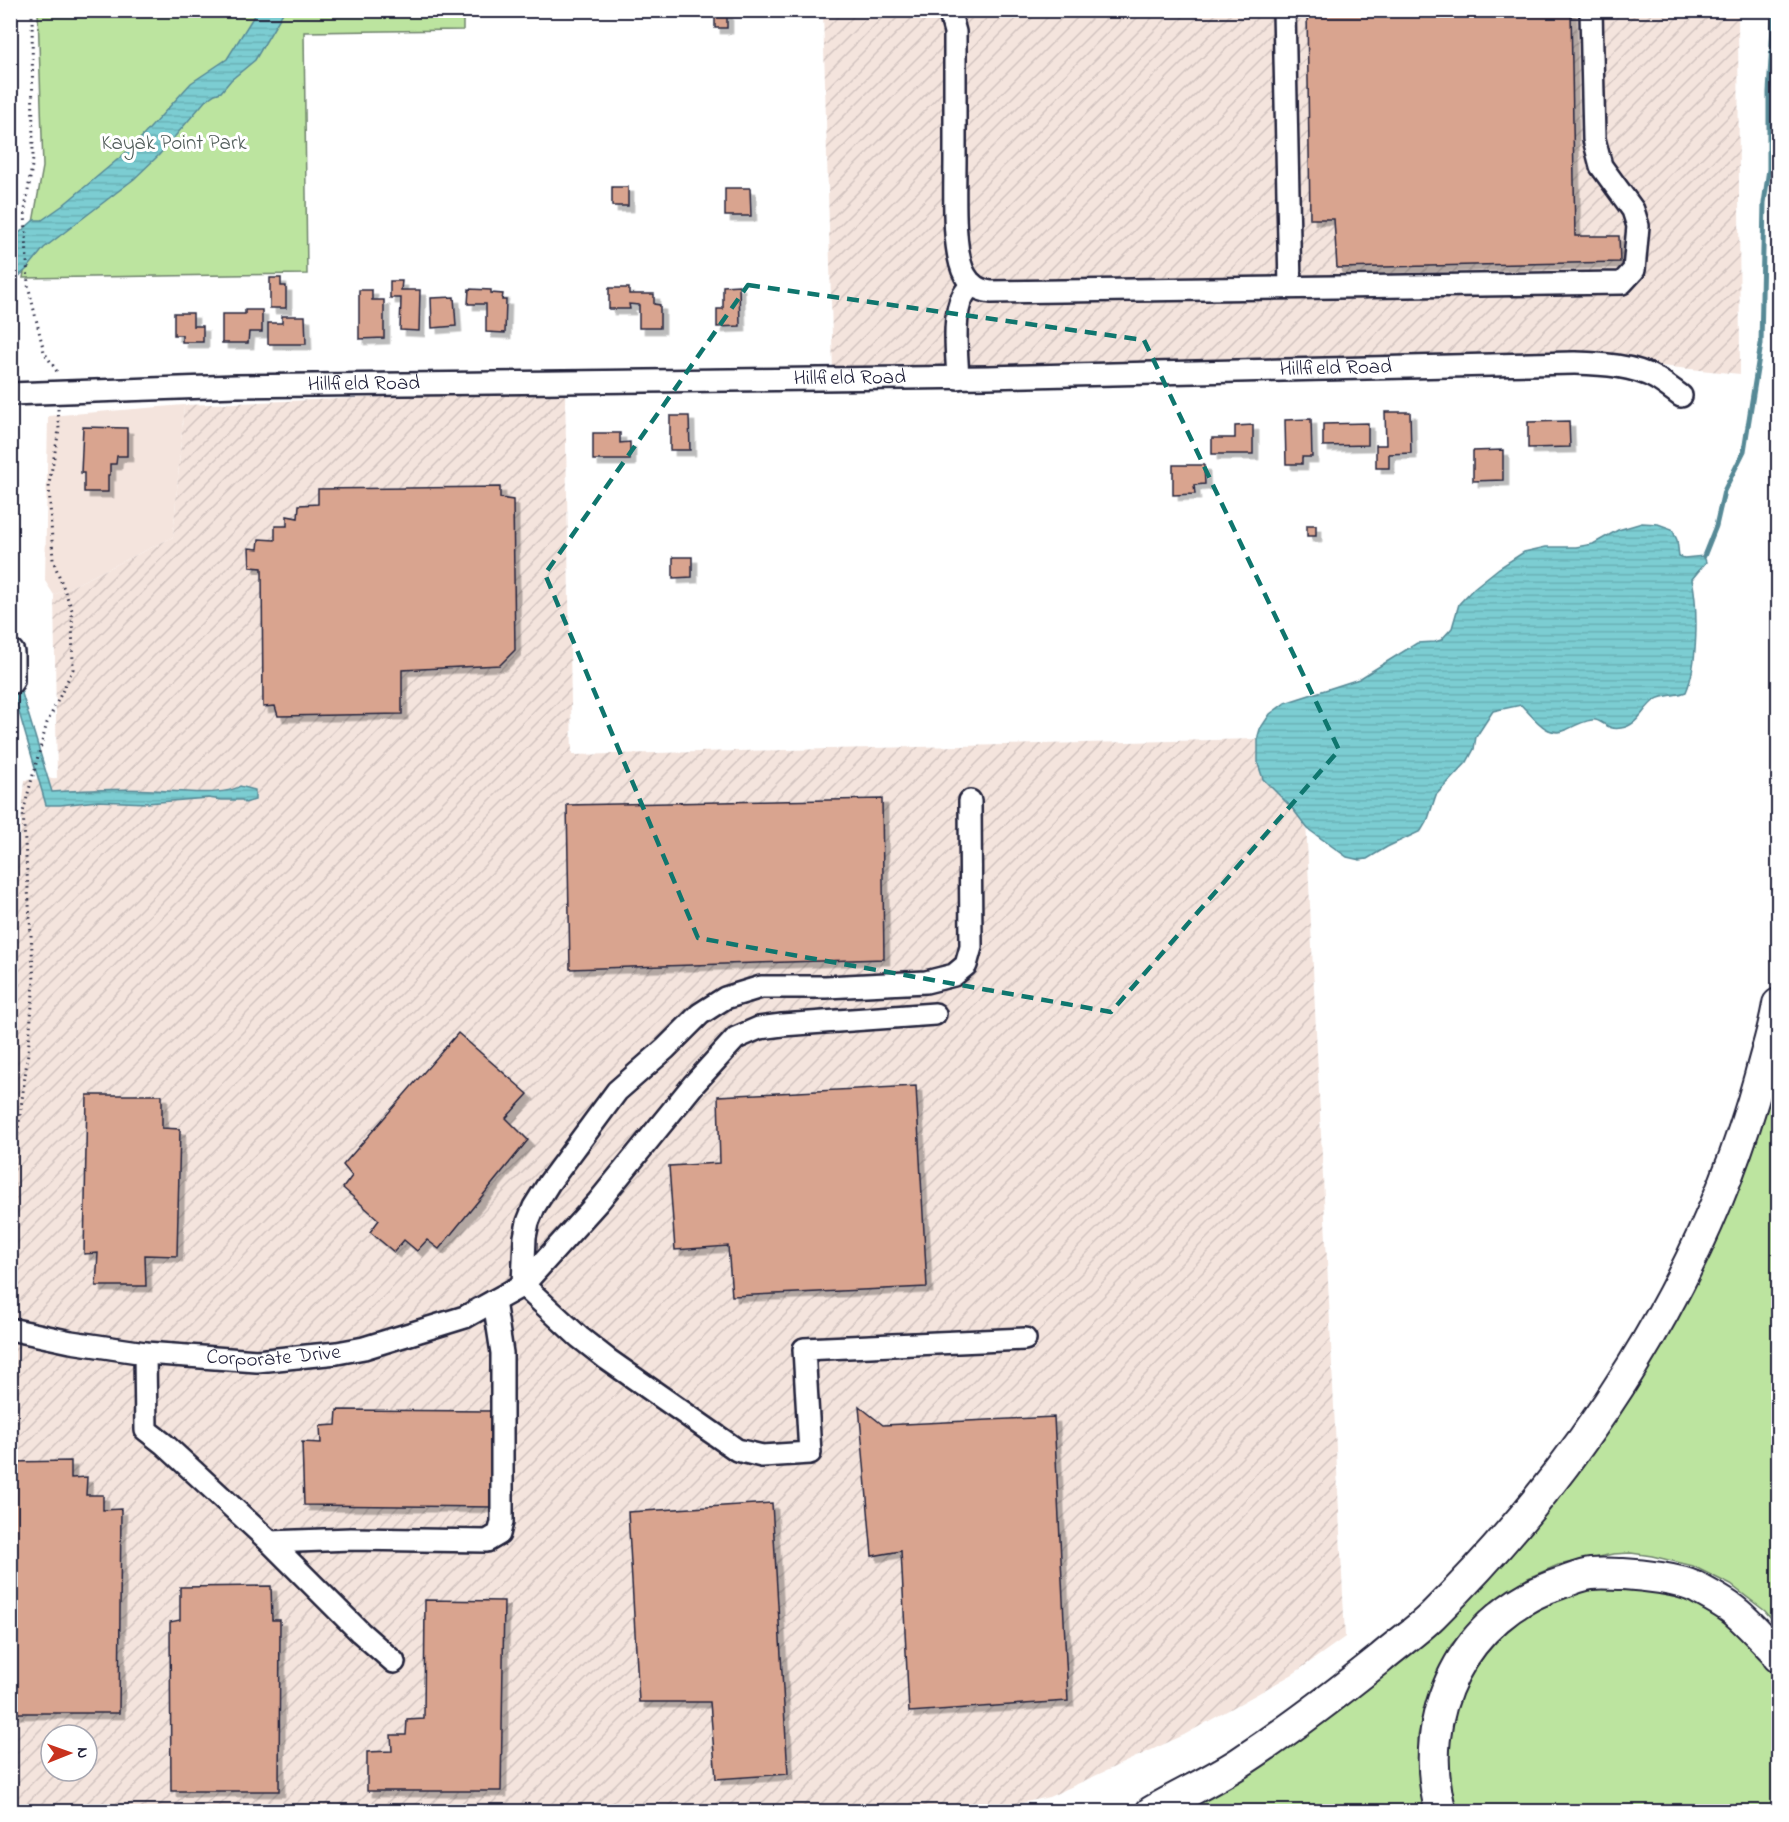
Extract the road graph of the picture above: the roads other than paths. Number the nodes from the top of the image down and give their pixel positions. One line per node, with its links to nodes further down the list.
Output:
1 (949, 10): 4 (street)
2 (1284, 10): 5 (street)
3 (1591, 10): 5 (street)
4 (972, 284): 5 (street); 6 (street)
5 (1290, 287)
6 (958, 378): 7 (street, Hillfield Road); 8 (street, Hillfield Road)
7 (10, 394)
8 (1680, 396)
9 (10, 653): 10 (main road)
10 (10, 680)
11 (970, 801): 14 (street)
12 (1779, 1004): 22 (highway)
13 (935, 1014): 14 (street, Corporate Drive)
14 (523, 1285): 15 (street, Corporate Drive); 17 (street)
15 (494, 1301): 18 (street, Corporate Drive); 19 (street)
16 (10, 1329): 18 (street, Corporate Drive)
17 (1025, 1339)
18 (145, 1353): 19 (street)
19 (270, 1542): 21 (street)
20 (1779, 1657): 23 (highway)
21 (394, 1662)
22 (1151, 1812)
23 (1441, 1812)

